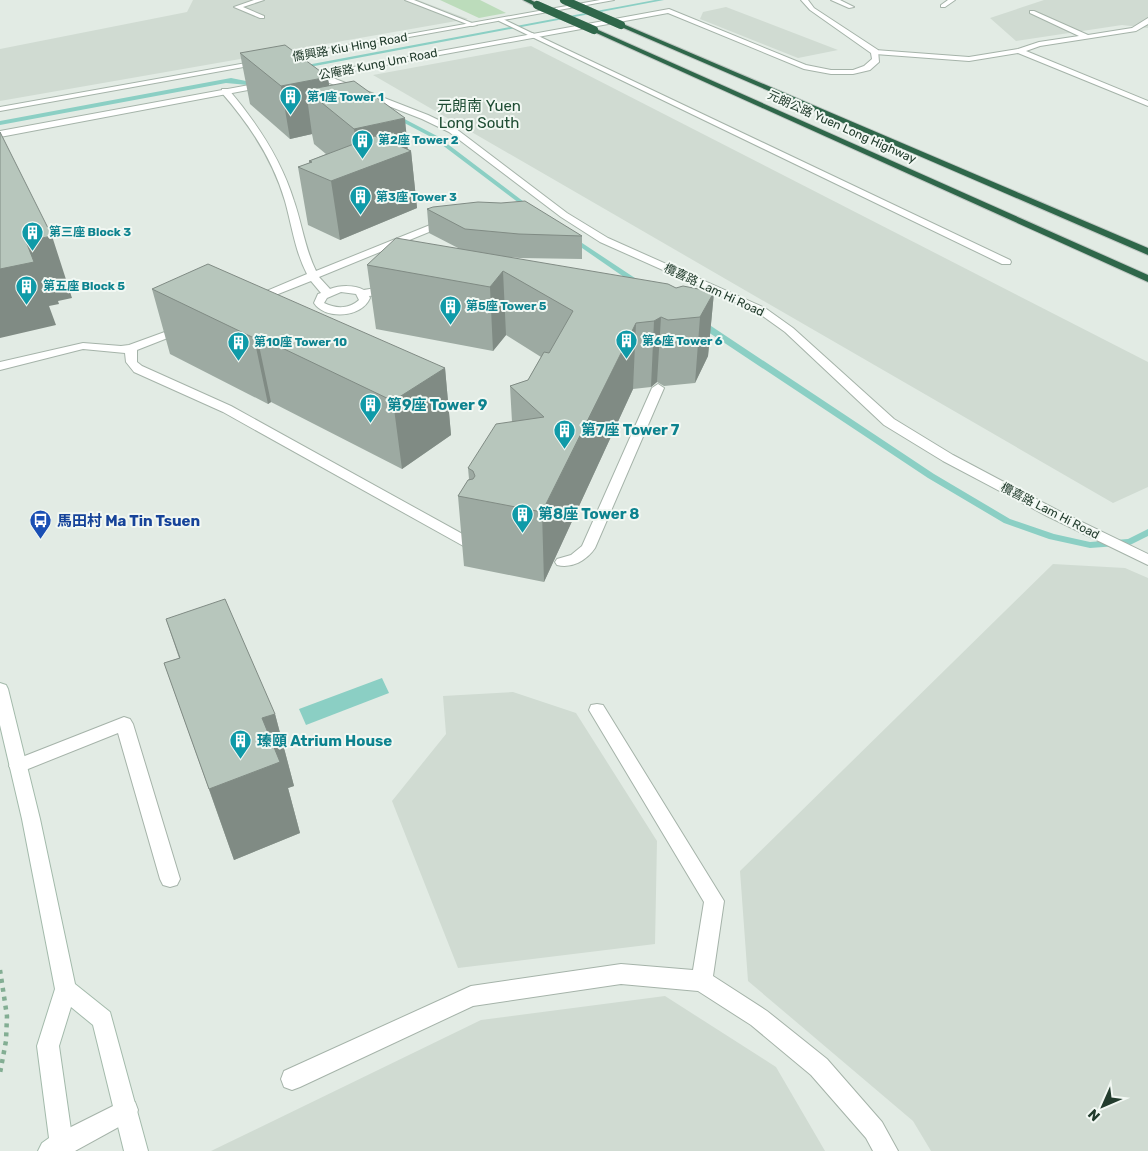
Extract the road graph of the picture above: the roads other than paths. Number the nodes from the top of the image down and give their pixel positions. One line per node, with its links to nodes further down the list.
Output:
1 (261, 0): 12 (street)
2 (408, 0): 15 (street)
3 (526, 0): 31 (highway, 元朗公路 Yuen Long Highway, bridge)
4 (564, 0): 28 (highway, 元朗公路 Yuen Long Highway, bridge)
5 (611, 0): 13 (street, 僑興路 Kiu Hing Road)
6 (804, 0): 19 (street)
7 (834, 0): 10 (street)
8 (952, 0): 9 (street)
9 (943, 6)
10 (852, 7)
11 (1032, 12): 17 (street)
12 (262, 17)
13 (501, 20): 15 (street, 僑興路 Kiu Hing Road); 16 (street)
14 (1148, 20): 17 (street)
15 (474, 25): 25 (street, 僑興路 Kiu Hing Road)
16 (532, 35): 19 (street, 公庵路 Kung Um Road); 20 (street, 公庵路 Kung Um Road); 29 (street)
17 (1087, 36): 18 (street)
18 (1019, 51): 19 (street); 24 (street)
19 (875, 52)
20 (317, 75): 21 (street, 公庵路 Kung Um Road); 41 (street, 欖喜路 Lam Hi Road)
21 (298, 79)
22 (279, 82): 23 (street)
23 (225, 91): 26 (street); 30 (street)
24 (1148, 104)
25 (0, 109)
26 (0, 134)
27 (457, 217): 30 (street)
28 (1148, 252)
29 (1006, 262)
30 (313, 276): 32 (street); 35 (street)
31 (1148, 279)
32 (327, 293): 34 (street); 34 (street)
33 (407, 293): 34 (street)
34 (363, 294)
35 (243, 304)
36 (199, 322): 37 (street)
37 (132, 348): 38 (street); 40 (street)
38 (0, 366)
39 (658, 388): 42 (street)
40 (472, 545)
41 (1148, 560)
42 (562, 562)
43 (0, 689): 45 (street)
44 (597, 710): 47 (street)
45 (18, 766): 46 (street); 48 (street)
46 (170, 879)
47 (702, 982): 49 (street); 53 (street)
48 (66, 989): 50 (street); 51 (street)
49 (292, 1079)
50 (127, 1110): 51 (street); 52 (street)
51 (58, 1149)
52 (136, 1151)
53 (886, 1151)

